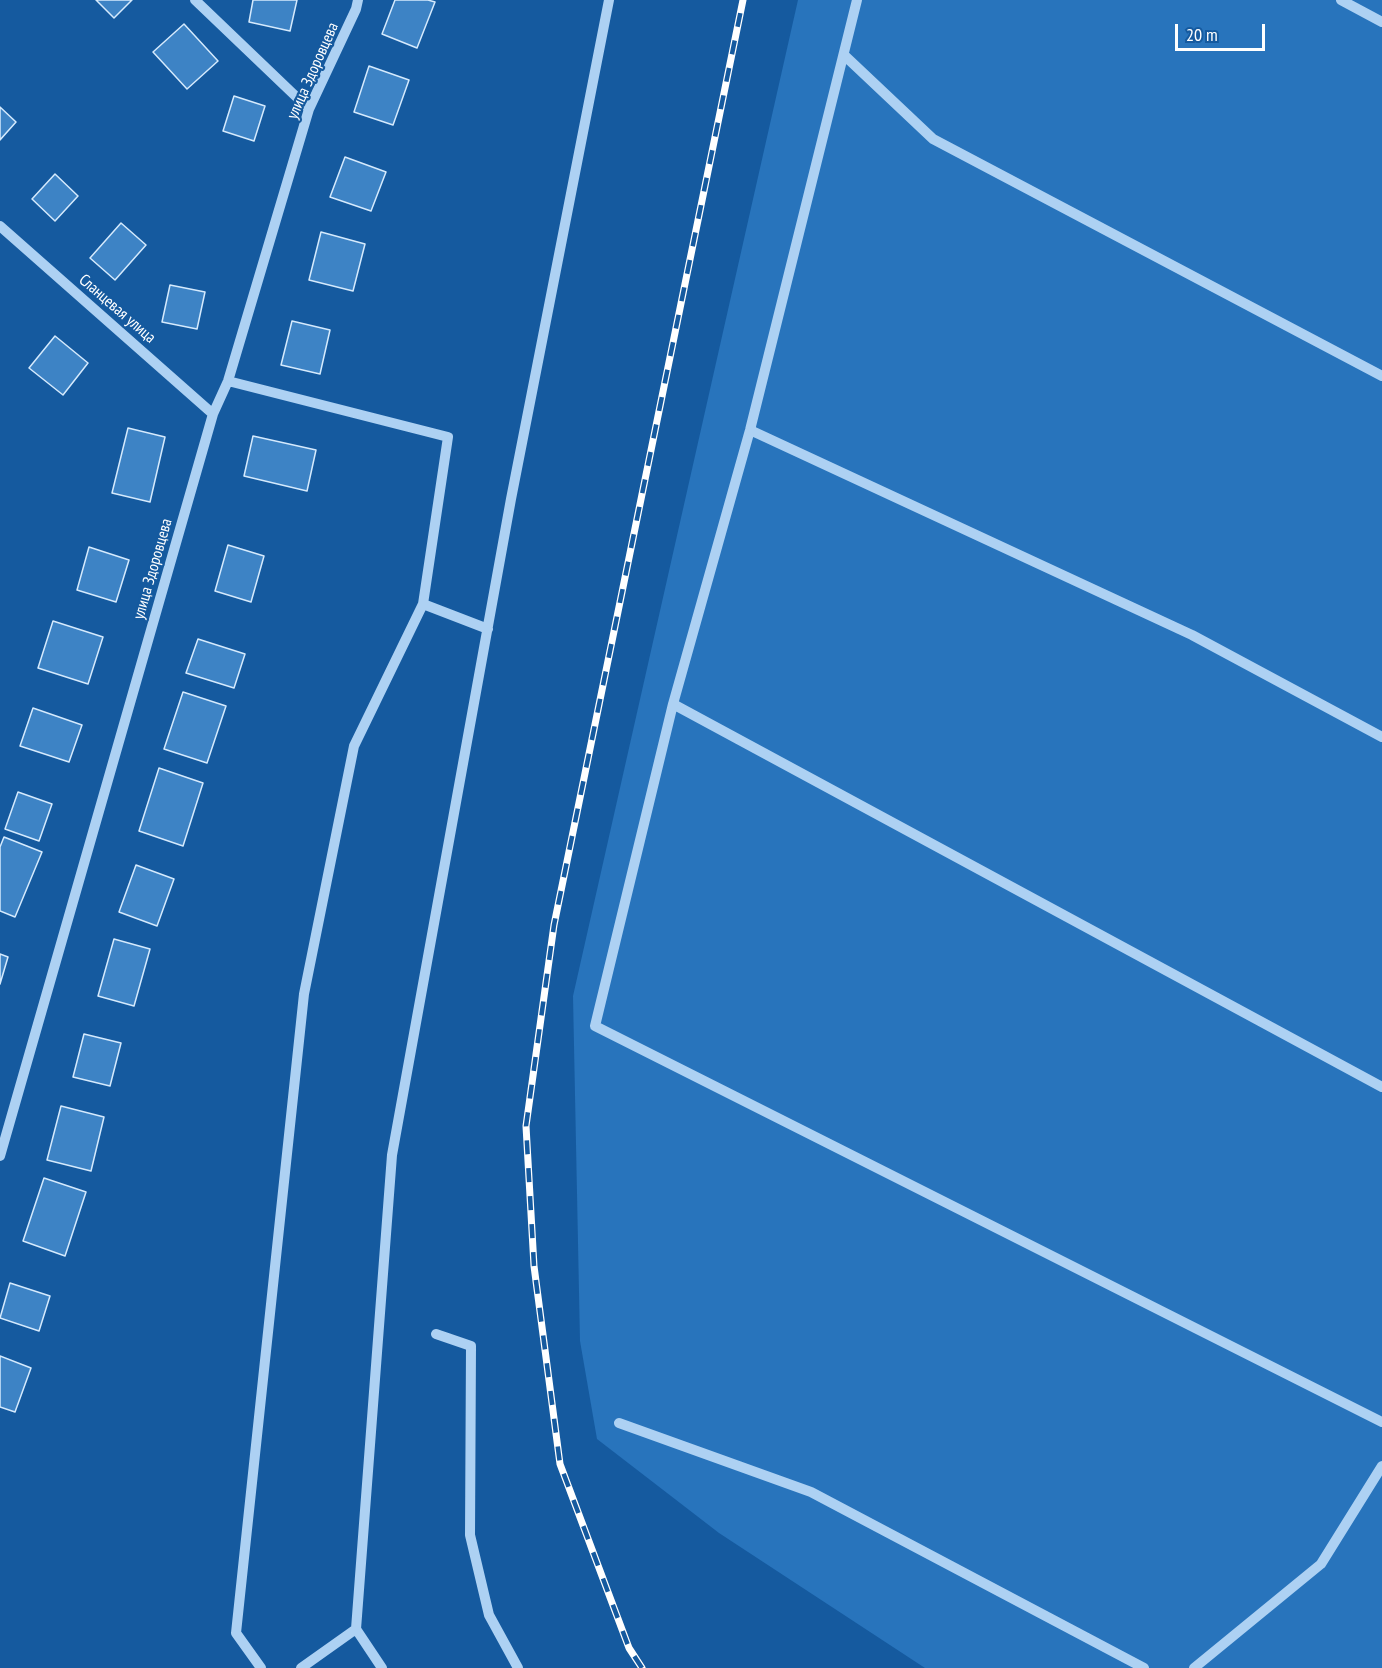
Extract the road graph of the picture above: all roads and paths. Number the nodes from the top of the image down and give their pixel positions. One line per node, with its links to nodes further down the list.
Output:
1 (195, 0): 8 (street)
2 (358, 0): 8 (street, улица Здоровцева)
3 (609, 0): 15 (street)
4 (857, 0): 7 (street)
5 (1341, 0): 6 (street)
6 (1382, 22)
7 (844, 55): 10 (street); 13 (street)
8 (309, 109): 11 (street, улица Здоровцева)
9 (0, 226): 12 (street, Сланцевая улица)
10 (1382, 376)
11 (228, 381): 12 (street, улица Здоровцева); 14 (street)
12 (213, 414): 19 (street, улица Здоровцева)
13 (750, 429): 16 (street); 17 (street)
14 (423, 604): 15 (street); 25 (street)
15 (488, 629): 24 (street)
16 (673, 704): 18 (street); 21 (street)
17 (1382, 737)
18 (1382, 1087)
19 (0, 1156)
20 (436, 1334): 28 (street)
21 (1382, 1422)
22 (619, 1423): 29 (street)
23 (1382, 1466): 30 (street)
24 (356, 1629): 26 (street); 27 (street)
25 (261, 1668)
26 (302, 1668)
27 (382, 1668)
28 (518, 1668)
29 (1144, 1668)
30 (1194, 1668)

